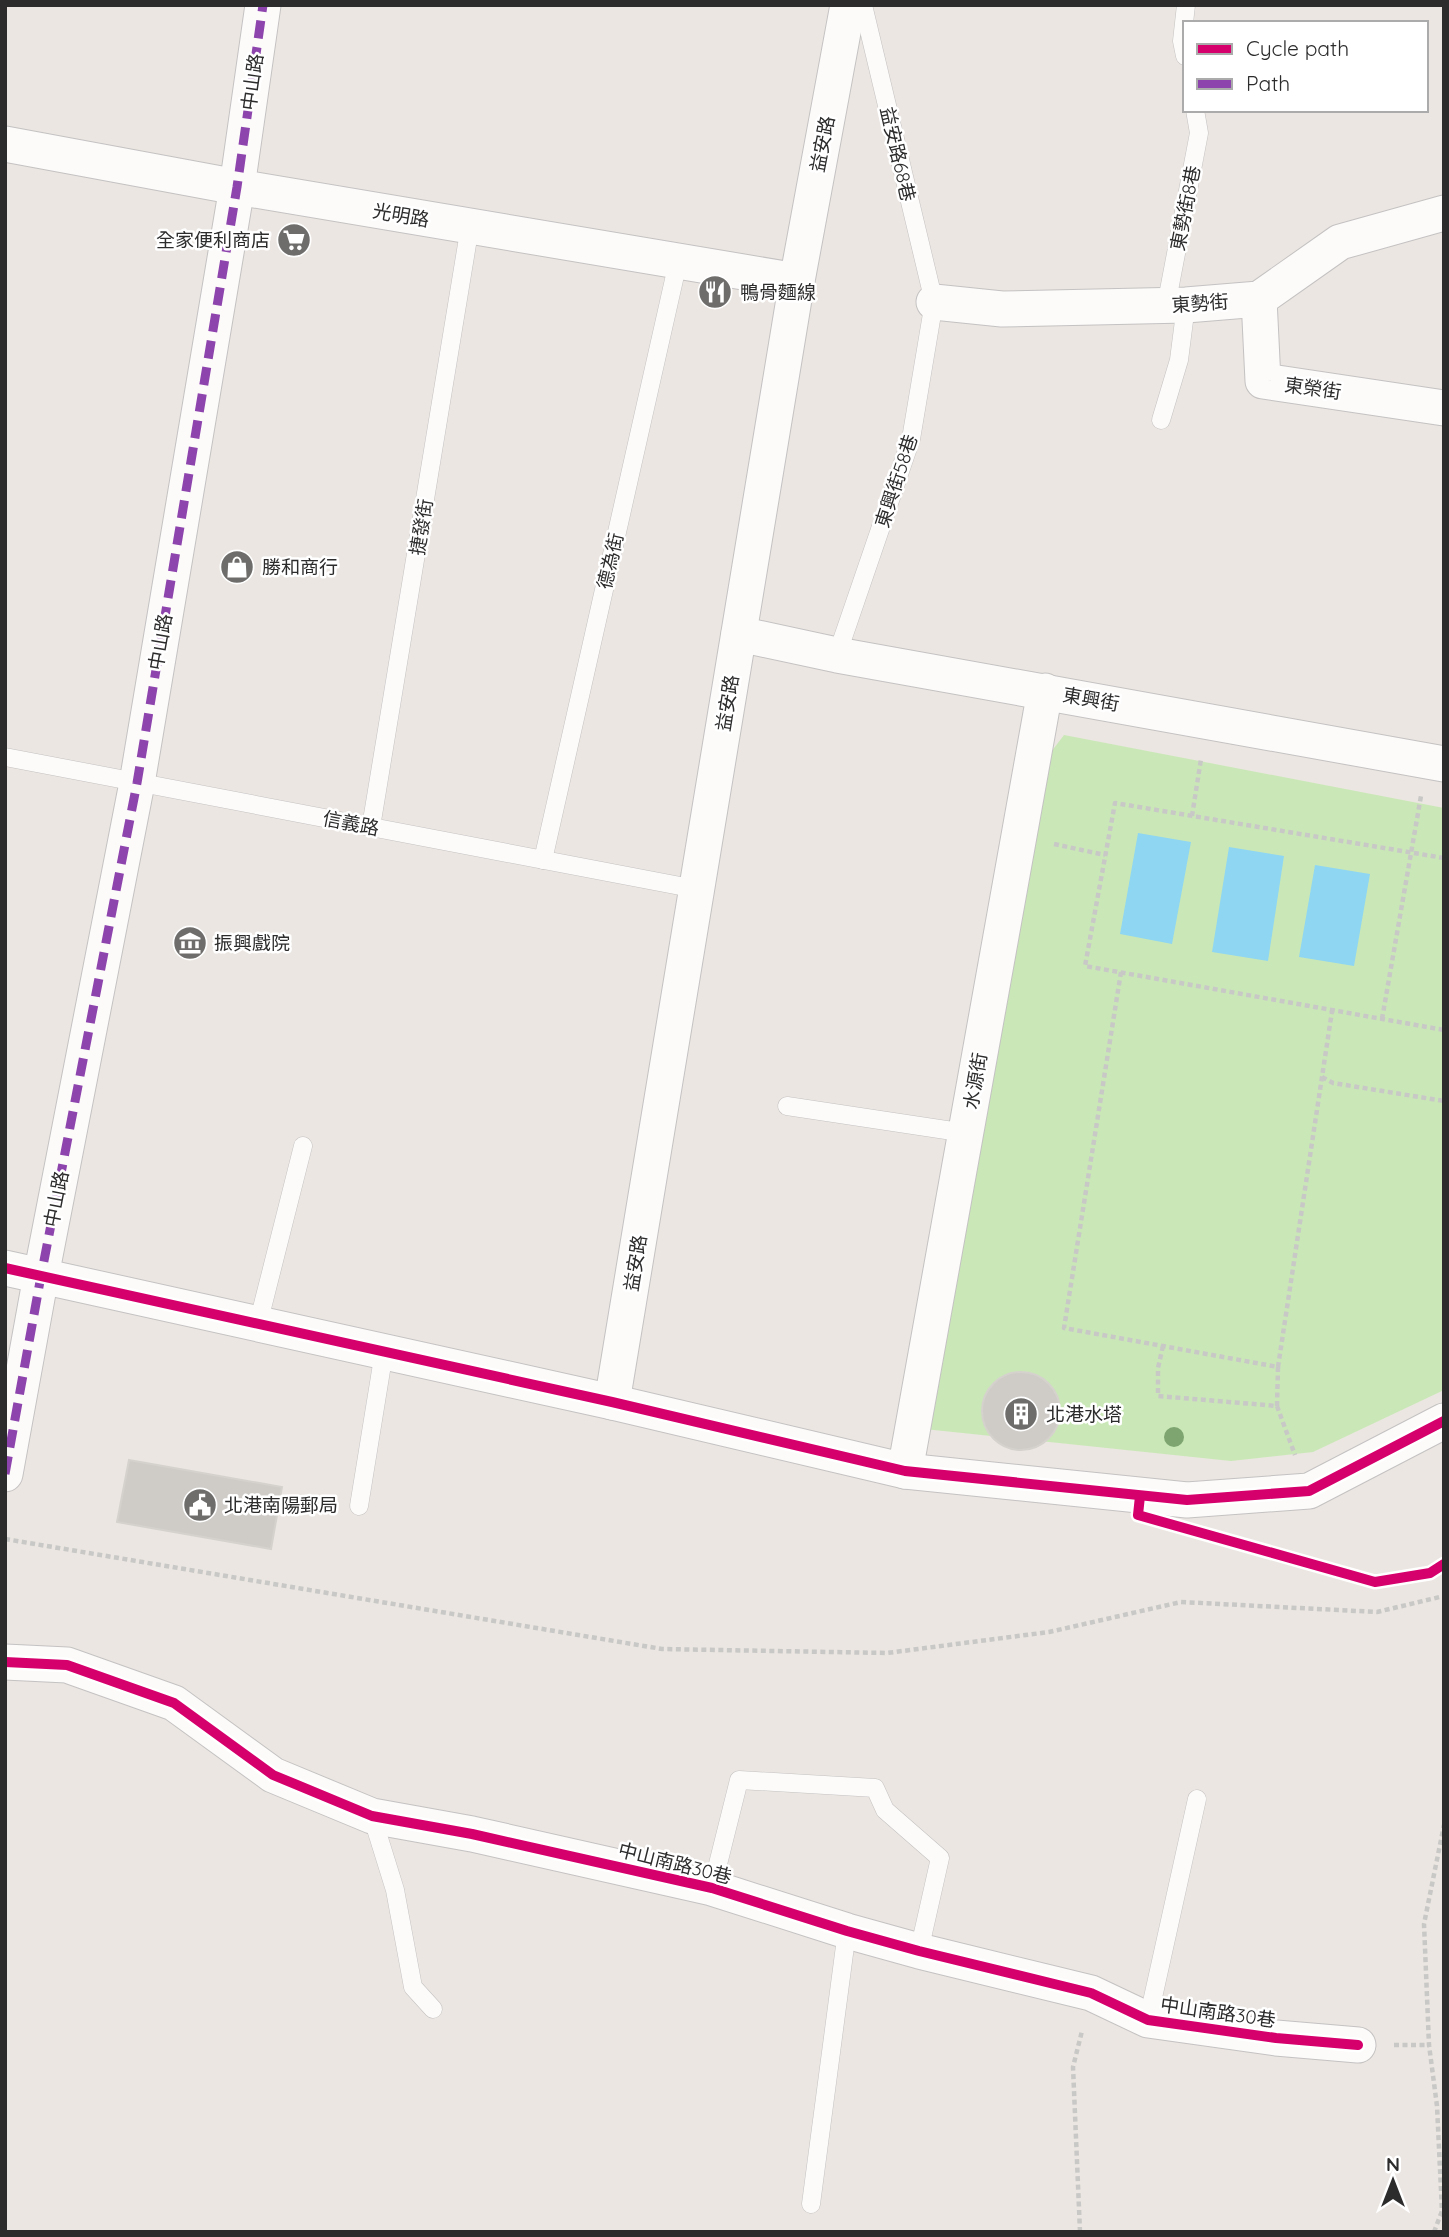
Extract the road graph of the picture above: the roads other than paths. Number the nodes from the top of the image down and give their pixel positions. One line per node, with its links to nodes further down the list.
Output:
1 (263, 5): 6 (street, 中山路)
2 (848, 5): 10 (street, 益安路)
3 (863, 5): 12 (lane, 益安路68巷)
4 (1195, 112): 13 (lane, 東勢街8巷)
5 (5, 144): 6 (street, 光明路)
6 (237, 187): 8 (street, 光明路); 21 (street, 中山路)
7 (1444, 214): 11 (street)
8 (470, 226): 9 (street, 光明路); 22 (lane, 捷發街)
9 (678, 262): 10 (street, 光明路); 23 (lane, 德為街)
10 (797, 281): 16 (street, 益安路)
11 (1259, 299): 13 (street, 東勢街); 14 (street, 東榮街)
12 (934, 303): 13 (street, 東勢街); 17 (lane, 東興街58巷)
13 (1176, 306): 15 (lane, 東勢街8巷)
14 (1444, 408)
15 (1161, 420)
16 (738, 634): 17 (street, 東興街); 24 (street, 益安路)
17 (837, 654): 18 (street, 東興街)
18 (1045, 691): 20 (street, 東興街); 26 (street, 水源街)
19 (5, 757): 21 (lane, 信義路)
20 (1436, 763)
21 (137, 783): 22 (lane, 信義路); 29 (street, 中山路)
22 (371, 827): 23 (lane, 信義路)
23 (543, 860): 24 (lane, 信義路)
24 (696, 889): 32 (street, 益安路)
25 (787, 1106): 26 (lane)
26 (966, 1133): 35 (street, 水源街)
27 (303, 1146): 30 (lane)
28 (5, 1268): 29 (street)
29 (41, 1276): 30 (street); 34 (street, 中山路)
30 (258, 1324): 31 (street)
31 (384, 1352): 32 (street); 36 (lane)
32 (612, 1402): 35 (street)
33 (1444, 1421): 35 (street)
34 (6, 1459)
35 (905, 1471)
36 (359, 1506)
37 (5, 1662): 39 (street, 中山南路30巷)
38 (1197, 1799): 44 (lane)
39 (372, 1816): 40 (street, 中山南路30巷); 43 (lane)
40 (712, 1888): 41 (street, 中山南路30巷); 42 (lane)
41 (847, 1931): 42 (street, 中山南路30巷); 46 (lane)
42 (919, 1951): 44 (street, 中山南路30巷)
43 (433, 2009)
44 (1148, 2020): 45 (street, 中山南路30巷)
45 (1358, 2045)
46 (811, 2204)

